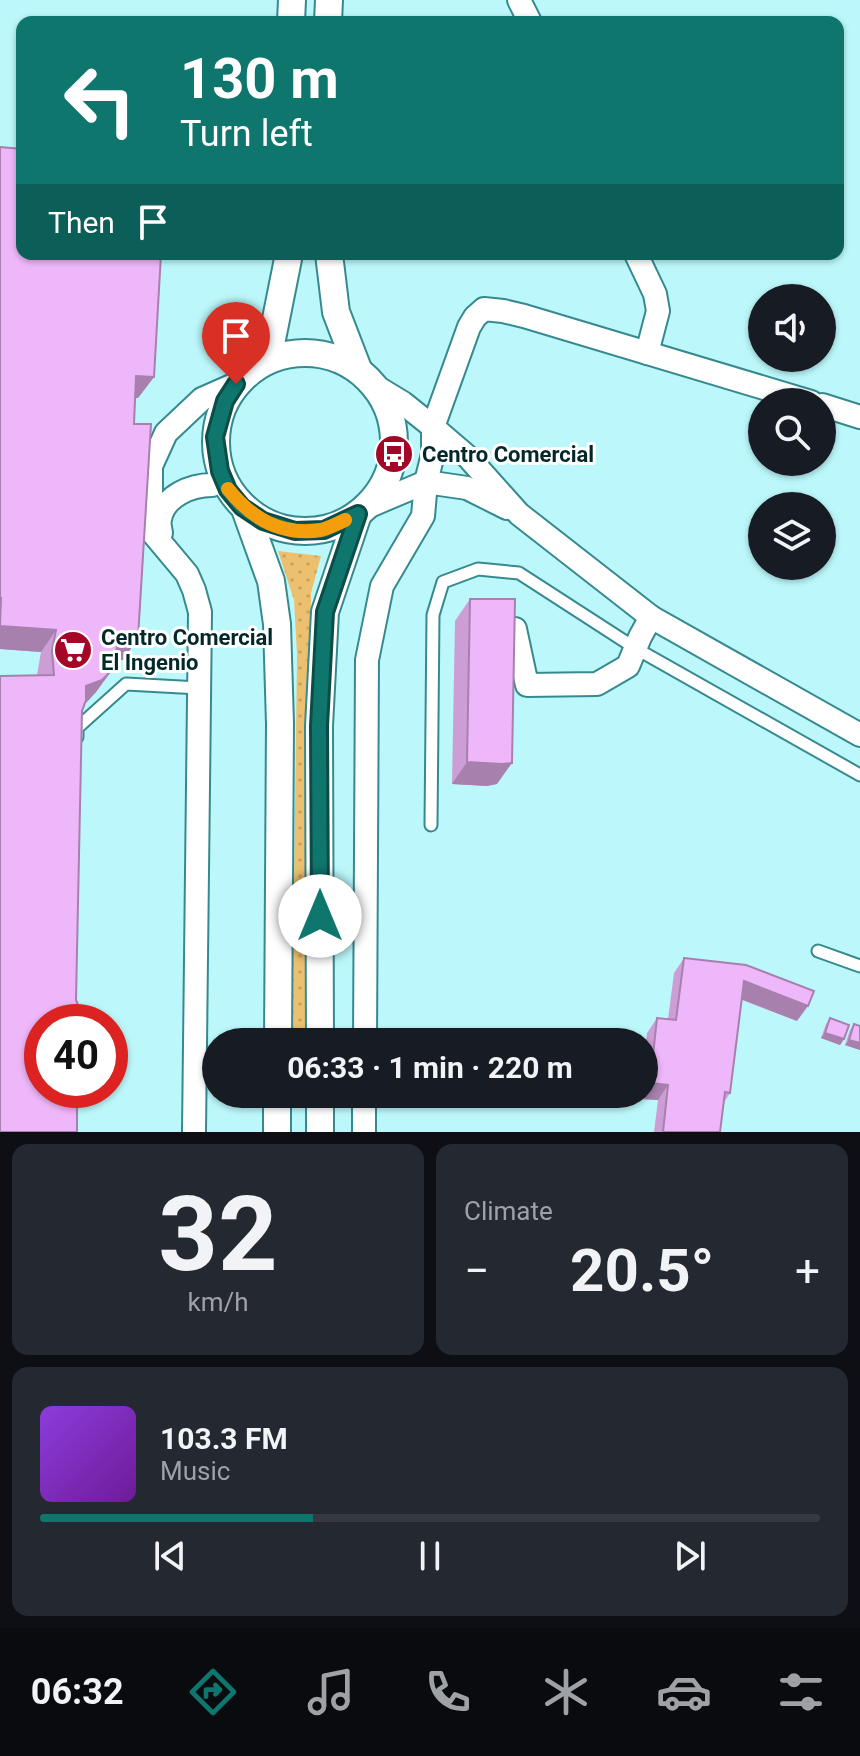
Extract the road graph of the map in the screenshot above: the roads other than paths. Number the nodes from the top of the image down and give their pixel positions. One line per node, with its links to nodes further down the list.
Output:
1 (288, 260): 5 (street)
2 (330, 260): 6 (street)
3 (639, 260): 4 (street)
4 (647, 353): 8 (street); 11 (street)
5 (268, 359): 6 (street); 7 (street)
6 (367, 378): 11 (street); 15 (street)
7 (236, 384): 14 (street); 17 (street)
8 (764, 388)
9 (836, 409): 10 (street)
10 (860, 417)
11 (433, 427): 12 (street); 16 (street)
12 (426, 482): 15 (street); 16 (street); 30 (street)
13 (212, 485): 17 (street)
14 (245, 509): 15 (street); 28 (street)
15 (363, 511): 29 (street)
16 (519, 514): 18 (street)
17 (168, 552): 21 (street)
18 (651, 617): 20 (street); 22 (street)
19 (515, 629): 20 (street)
20 (635, 648): 24 (lane); 25 (lane)
21 (199, 688): 23 (lane); 34 (street)
22 (860, 735)
23 (76, 752)
24 (860, 775)
25 (431, 825)
26 (818, 951): 27 (lane)
27 (860, 966)
28 (278, 1028)
29 (320, 1028)
30 (365, 1028)
31 (277, 1108): 35 (street)
32 (320, 1108): 36 (street)
33 (364, 1108): 37 (street)
34 (194, 1132)
35 (277, 1132)
36 (320, 1132)
37 (364, 1132)

